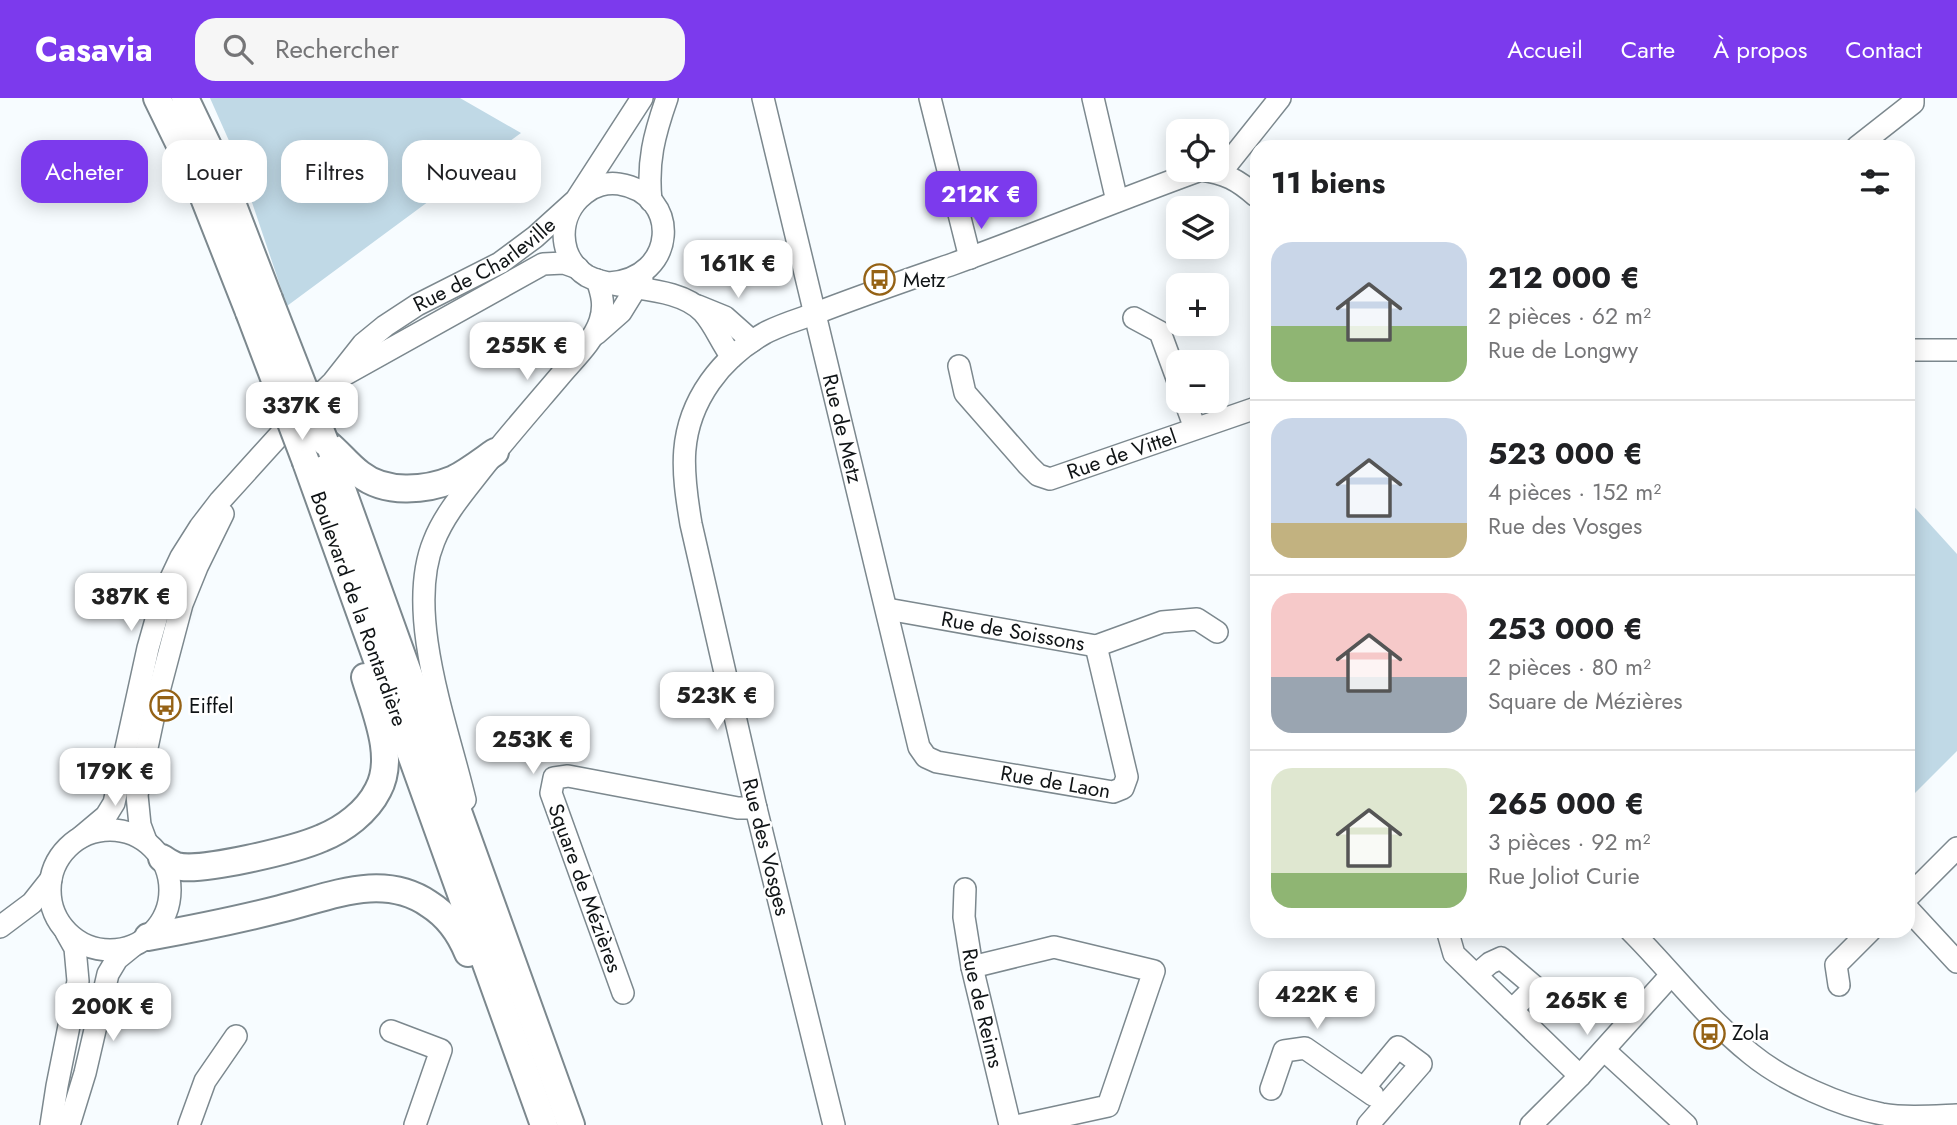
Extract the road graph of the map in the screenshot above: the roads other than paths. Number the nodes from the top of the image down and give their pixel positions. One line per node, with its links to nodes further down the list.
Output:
1 (158, 98): 24 (main road, Boulevard de la Rontardière)
2 (185, 98): 24 (main road, Boulevard de la Rontardière)
3 (642, 98): 15 (street, Rue de Charleville)
4 (667, 98): 16 (street)
5 (763, 98): 25 (street, Rue de Metz)
6 (930, 98): 18 (street)
7 (1093, 98): 17 (street)
8 (1280, 98): 11 (street)
9 (1913, 98): 10 (street)
10 (1866, 140)
11 (1229, 162)
12 (1229, 176): 14 (street)
13 (1168, 182): 17 (street, Rue des Vosges)
14 (1250, 191)
15 (576, 201): 16 (street); 20 (street); 34 (street, Rue de Charleville)
16 (651, 201): 19 (street)
17 (1116, 201): 18 (street, Rue des Vosges)
18 (970, 258): 25 (street, Rue des Vosges)
19 (653, 262): 21 (street); 22 (street); 23 (street)
20 (578, 268): 21 (street); 34 (street, Rue de Charleville)
21 (603, 282): 22 (street); 27 (street)
22 (636, 288): 23 (street); 27 (street)
23 (689, 302): 28 (street); 32 (street)
24 (259, 305): 38 (main road, Boulevard de la Rontardière, bridge); 41 (main road, Boulevard de la Rontardière, bridge)
25 (815, 313): 28 (street, Rue des Vosges); 42 (street, Rue de Metz)
26 (1134, 318): 29 (street)
27 (591, 337): 39 (street)
28 (752, 341): 32 (street, Rue des Vosges)
29 (1167, 350)
30 (1915, 350): 31 (street)
31 (1957, 351)
32 (732, 357): 46 (street, Rue des Vosges)
33 (959, 366): 37 (street, Rue de Vittel)
34 (333, 382): 40 (street, Rue de Charleville)
35 (1250, 410): 37 (street, Rue de Vittel)
36 (1189, 413): 37 (street)
37 (1195, 428)
38 (325, 442): 39 (main road); 50 (main road, Boulevard de la Rontardière)
39 (495, 452): 50 (street)
40 (244, 475): 47 (street, Rue de Charleville); 49 (street, Rue de Charleville)
41 (334, 543): 49 (main road); 72 (main road, Boulevard de la Rontardière)
42 (887, 609): 44 (street, Rue de Soissons); 45 (street, Rue de Metz)
43 (1217, 632): 44 (street, Rue de Soissons)
44 (1096, 646): 45 (street, Rue de Laon)
45 (926, 757)
46 (756, 808): 66 (street, Square de Mézières); 84 (street, Rue des Vosges)
47 (81, 837): 49 (street); 51 (street)
48 (1957, 848): 53 (street)
49 (154, 849): 60 (street)
50 (479, 871): 83 (main road, Boulevard de la Rontardière)
51 (51, 879): 55 (street); 56 (street)
52 (965, 889): 62 (street, Rue de Reims)
53 (1915, 890)
54 (1915, 917): 61 (street)
55 (2, 926): 56 (street)
56 (62, 926): 60 (street); 78 (street)
57 (1449, 938): 63 (street)
58 (1644, 938): 64 (street)
59 (1863, 938): 65 (street)
60 (141, 941): 72 (main road); 79 (street)
61 (1957, 962)
62 (972, 967): 85 (street, Rue de Reims); 86 (street)
63 (1476, 975): 67 (street); 67 (street)
64 (1671, 975): 70 (street); 77 (street)
65 (1839, 985)
66 (623, 993)
67 (1513, 1010): 71 (street)
68 (391, 1031): 81 (street)
69 (236, 1036): 80 (street)
70 (1604, 1050): 71 (street); 89 (street)
71 (1580, 1076): 88 (street)
72 (526, 1078): 82 (main road, Boulevard de la Rontardière)
73 (1364, 1088): 74 (street); 75 (street); 75 (street)
74 (1272, 1089)
75 (1385, 1106): 87 (street)
76 (1957, 1115): 77 (street)
77 (1927, 1121)
78 (51, 1125)
79 (69, 1125)
80 (189, 1125)
81 (415, 1125)
82 (544, 1125)
83 (570, 1125)
84 (834, 1125)
85 (1010, 1125)
86 (1021, 1125)
87 (1368, 1125)
88 (1531, 1125)
89 (1686, 1125)

